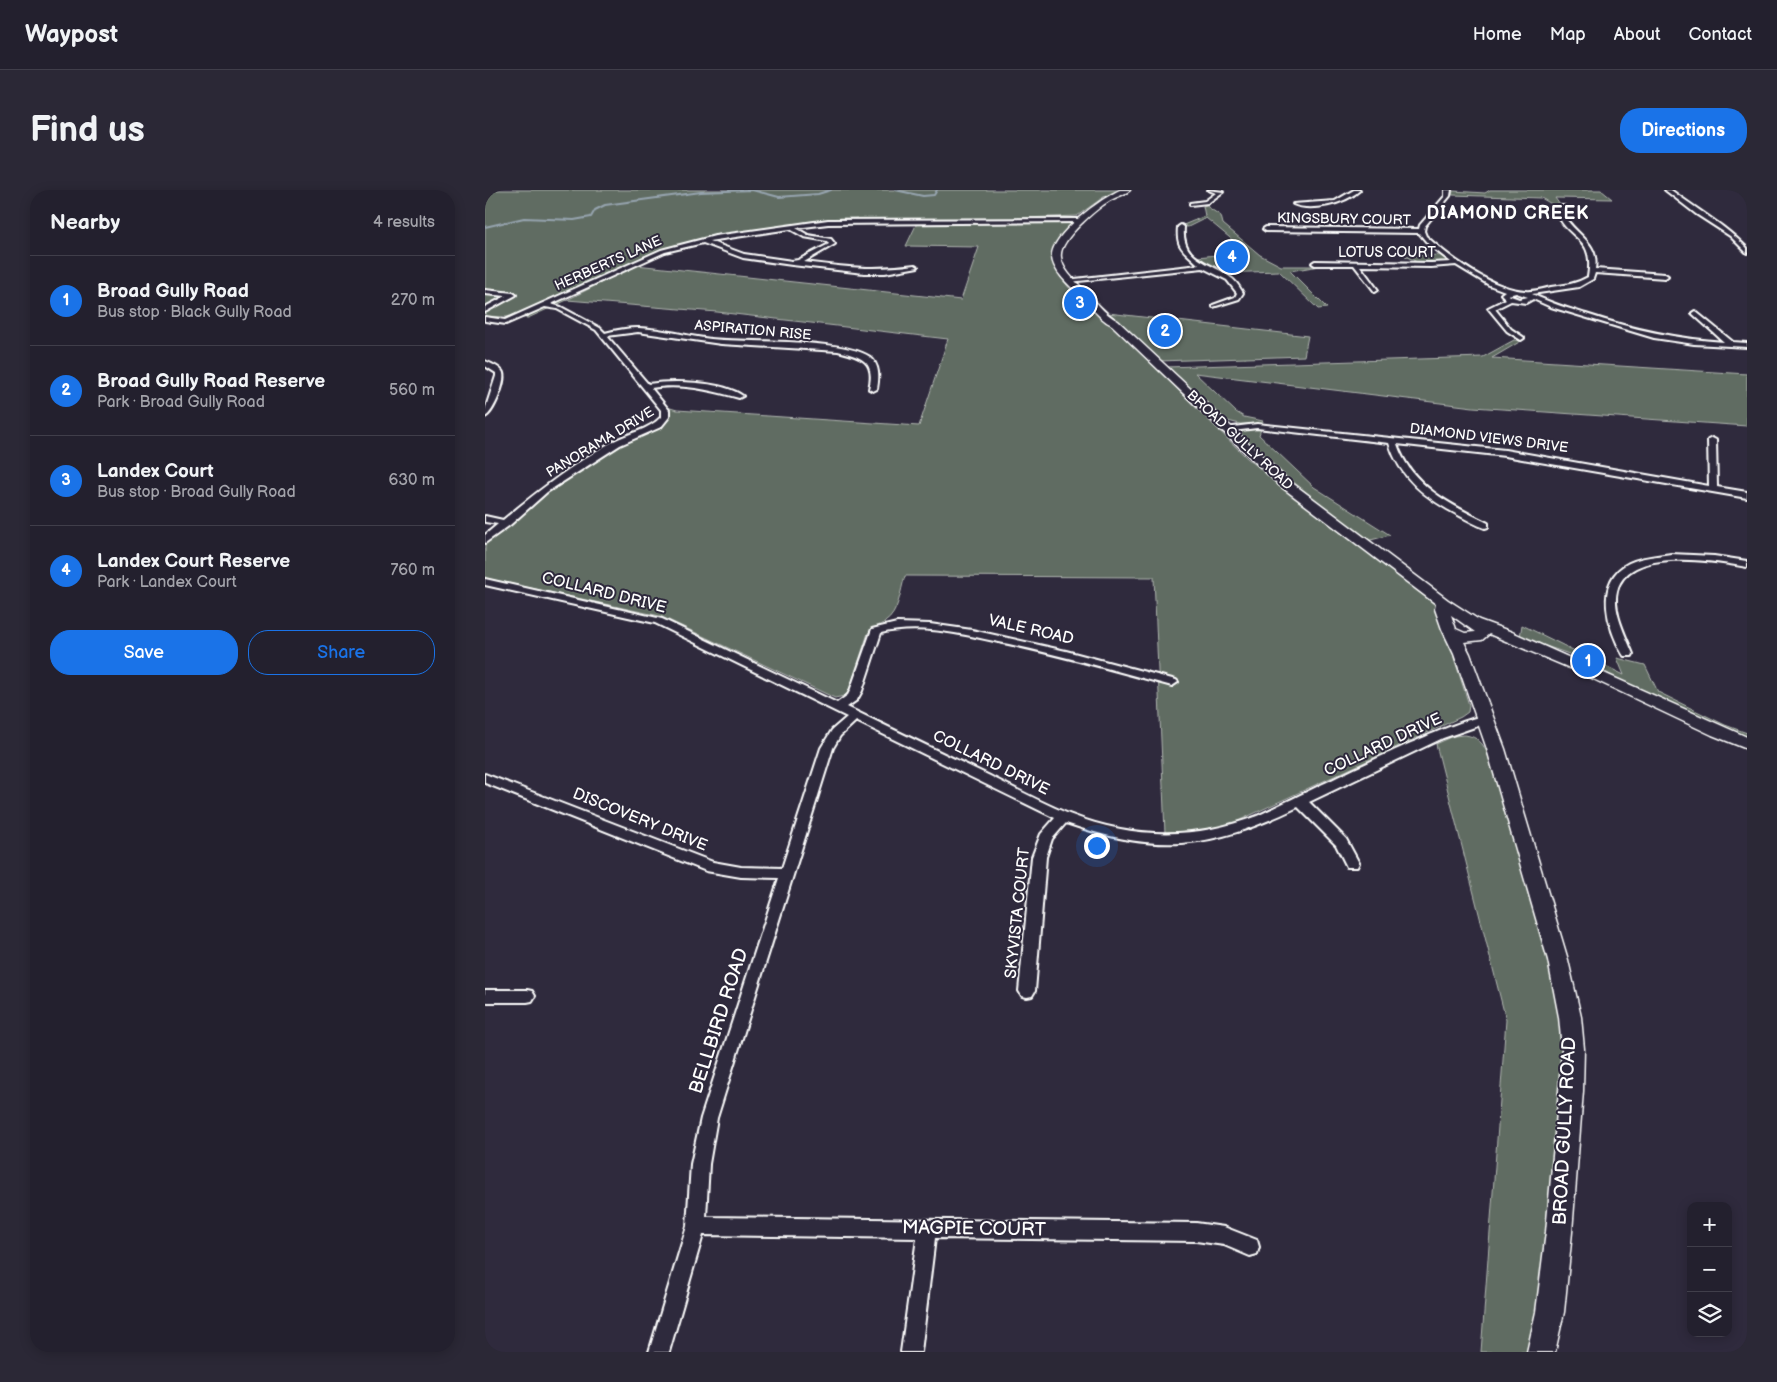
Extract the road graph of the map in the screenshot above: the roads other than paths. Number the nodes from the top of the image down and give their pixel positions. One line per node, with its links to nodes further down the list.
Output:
1 (1126, 190): 10 (street, BROAD GULLY ROAD)
2 (1211, 190): 6 (street)
3 (1357, 190): 8 (street)
4 (1448, 190): 14 (street)
5 (1668, 190): 16 (street)
6 (1221, 191): 7 (street)
7 (1192, 204)
8 (1296, 204)
9 (1562, 207): 23 (street)
10 (1082, 219): 11 (street, HERBERTS LANE); 25 (street, BROAD GULLY ROAD)
11 (790, 227): 15 (street, HERBERTS LANE); 17 (street)
12 (1181, 227): 21 (street)
13 (1266, 229): 14 (street, KINGSBURY COURT)
14 (1421, 231): 19 (street)
15 (703, 241): 17 (street); 32 (street, HERBERTS LANE)
16 (1746, 253)
17 (798, 262): 22 (street)
18 (1315, 263): 20 (street, LOTUS COURT)
19 (1459, 263): 20 (street, LOTUS COURT); 26 (street)
20 (1357, 265): 27 (street)
21 (1205, 266): 25 (street); 33 (street)
22 (915, 267)
23 (1593, 271): 24 (street); 31 (street)
24 (1665, 276)
25 (1069, 280): 48 (street, BROAD GULLY ROAD)
26 (1482, 280): 28 (street); 30 (street)
27 (1375, 290)
28 (1511, 291): 30 (street); 31 (street)
29 (485, 292): 34 (street)
30 (1508, 297): 31 (street); 40 (street)
31 (1528, 297): 41 (street)
32 (546, 305): 37 (street, HERBERTS LANE); 39 (street, PANORAMA DRIVE)
33 (1215, 306)
34 (485, 310)
35 (1687, 313): 41 (street)
36 (485, 319): 37 (street)
37 (506, 322): 38 (street)
38 (485, 327)
39 (603, 334): 44 (street, PANORAMA DRIVE); 45 (street, ASPIRATION RISE)
40 (1521, 338)
41 (1731, 344): 42 (street)
42 (1747, 345)
43 (485, 363): 47 (street)
44 (645, 387): 46 (street); 54 (street, PANORAMA DRIVE)
45 (873, 389)
46 (739, 396)
47 (485, 415)
48 (1225, 430): 49 (street, DIAMOND VIEWS DRIVE); 59 (street, BROAD GULLY ROAD)
49 (1392, 440): 51 (street, DIAMOND VIEWS DRIVE); 55 (street)
50 (1712, 440): 51 (street)
51 (1713, 490): 52 (street, DIAMOND VIEWS DRIVE)
52 (1747, 495)
53 (485, 518): 54 (street)
54 (507, 523): 56 (street, PANORAMA DRIVE)
55 (1485, 525)
56 (485, 540)
57 (1747, 564): 62 (street)
58 (485, 582): 64 (street, COLLARD DRIVE)
59 (1443, 603): 60 (street, BROAD GULLY ROAD); 61 (street, BROAD GULLY ROAD)
60 (1449, 629): 61 (street, BROAD GULLY ROAD); 61 (street)
61 (1472, 635): 66 (street, BROAD GULLY ROAD); 67 (street)
62 (1628, 654)
63 (1172, 682): 64 (street, VALE ROAD)
64 (839, 708): 65 (street, COLLARD DRIVE)
65 (855, 716): 70 (street, COLLARD DRIVE); 72 (street, BELLBIRD ROAD)
66 (1485, 719): 69 (street, COLLARD DRIVE); 81 (street, BROAD GULLY ROAD)
67 (1747, 743)
68 (485, 778): 72 (street, DISCOVERY DRIVE)
69 (1300, 802): 70 (street, COLLARD DRIVE); 71 (street)
70 (1064, 817): 73 (street, SKYVISTA COURT)
71 (1352, 863)
72 (786, 873): 76 (street, BELLBIRD ROAD)
73 (1027, 991)
74 (485, 996): 75 (street)
75 (527, 996)
76 (696, 1226): 77 (street, MAGPIE COURT); 79 (street, BELLBIRD ROAD)
77 (927, 1229): 78 (street, MAGPIE COURT); 80 (street)
78 (1250, 1246)
79 (659, 1352)
80 (911, 1352)
81 (1541, 1352)

